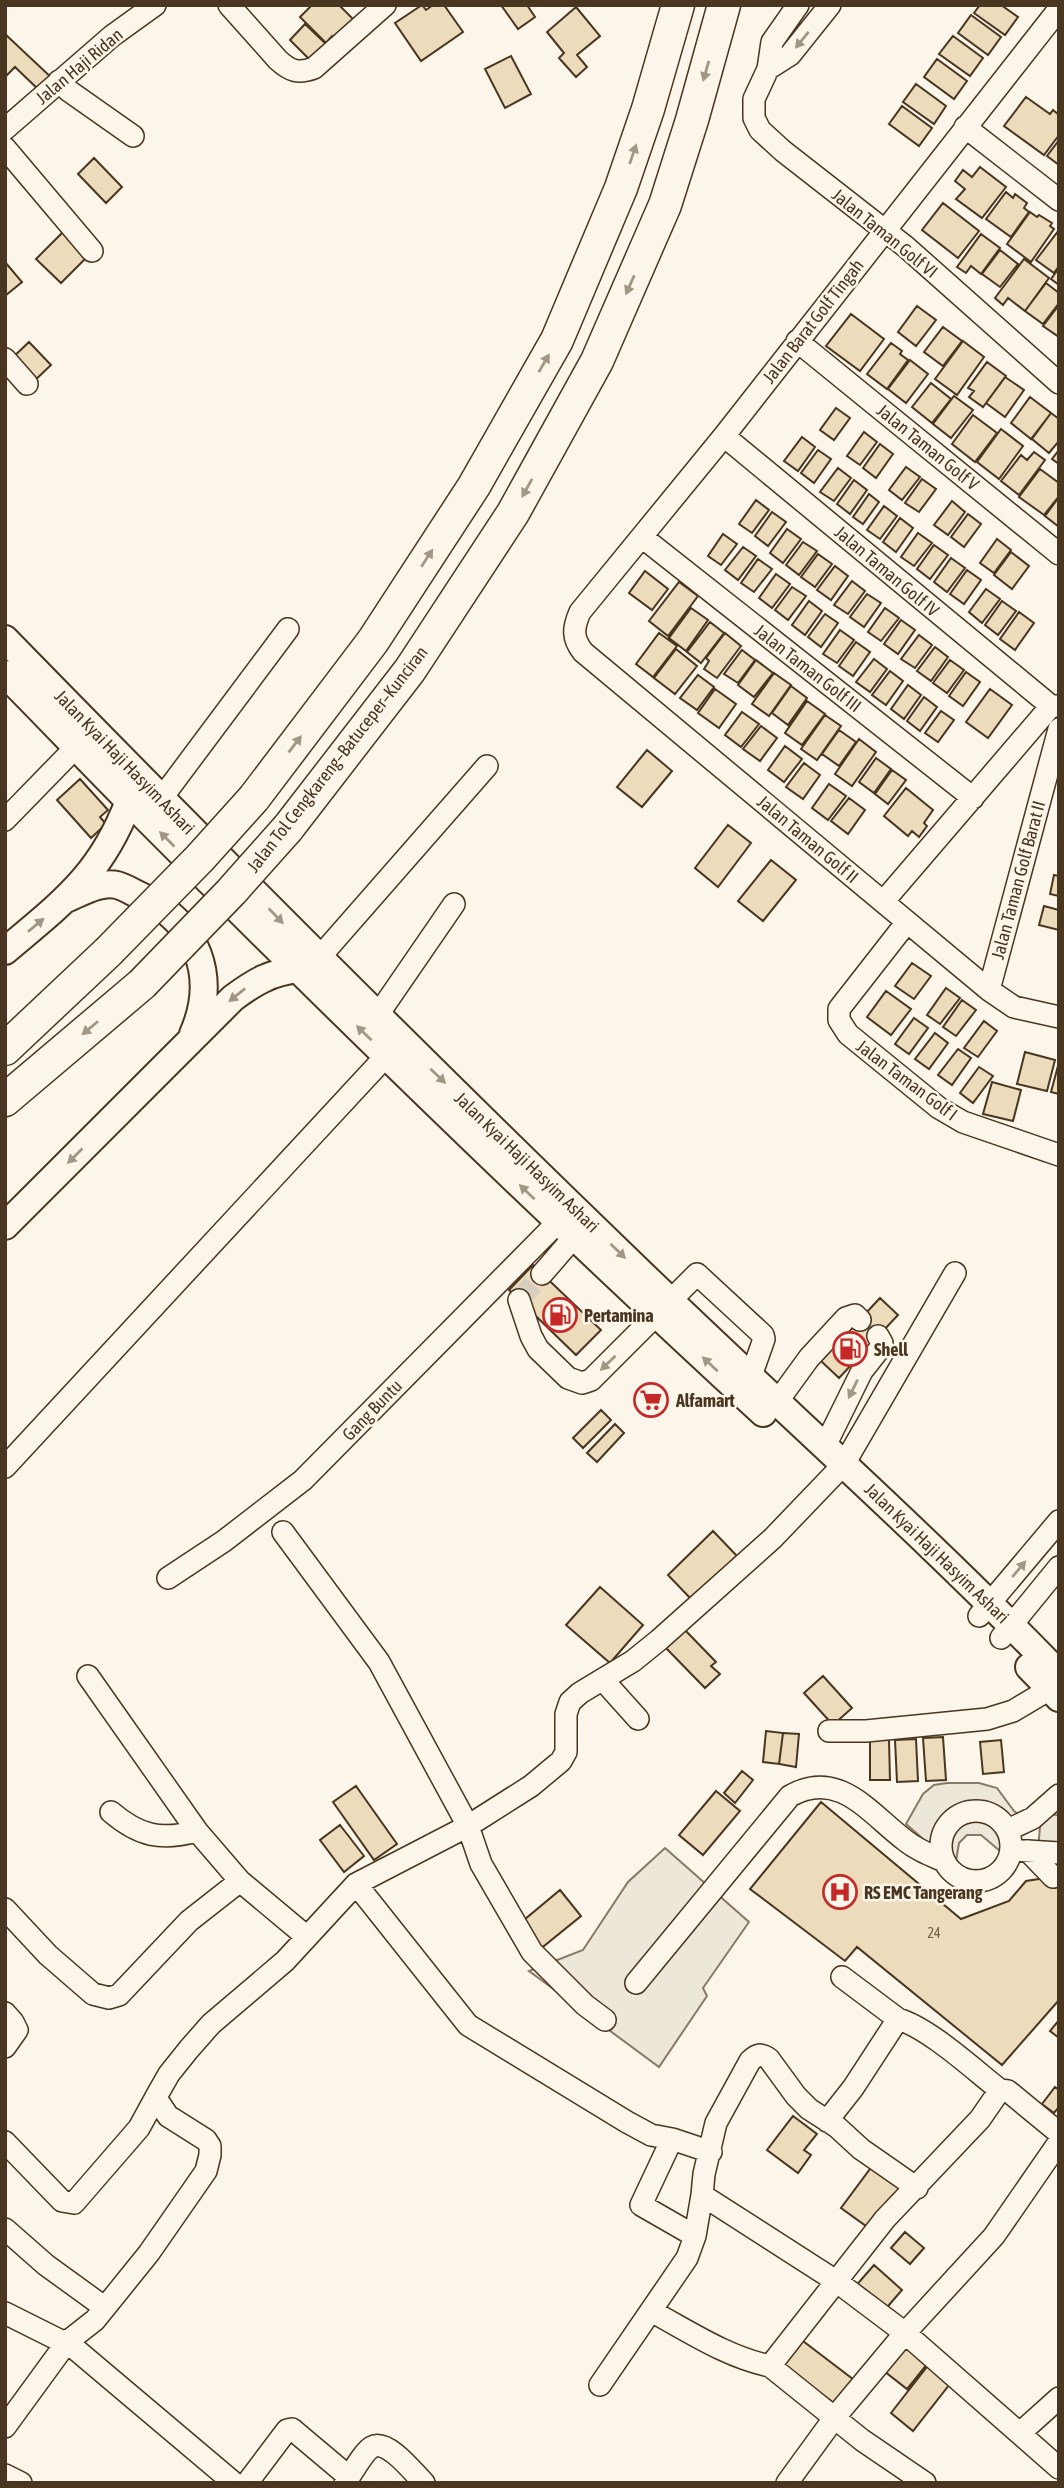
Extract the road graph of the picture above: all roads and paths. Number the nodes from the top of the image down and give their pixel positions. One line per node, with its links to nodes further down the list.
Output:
1 (155, 5): 8 (street, Jalan Haji Ridan)
2 (229, 5): 7 (street)
3 (678, 5): 48 (highway, one-way to 3, bridge)
4 (724, 5): 50 (highway, Jalan Tol Cengkareng–Batuceper–Kunciran, one-way to 50, bridge)
5 (798, 5): 10 (street, Jalan Taman Golf VI)
6 (830, 5): 10 (street, one-way to 10)
7 (375, 8)
8 (127, 12): 11 (street, Jalan Haji Ridan)
9 (1055, 23): 12 (street, Jalan Barat Golf Tingah)
10 (768, 69): 17 (street, Jalan Taman Golf VI)
11 (59, 81): 13 (street, Jalan Haji Ridan); 14 (street)
12 (965, 127): 16 (street); 17 (street, Jalan Barat Golf Tingah)
13 (5, 130)
14 (133, 136)
15 (5, 148): 18 (street)
16 (1059, 200)
17 (884, 230): 19 (street, Jalan Barat Golf Tingah); 21 (street, Jalan Taman Golf VI)
18 (92, 251)
19 (797, 341): 23 (street, Jalan Barat Golf Tingah); 25 (street, Jalan Taman Golf V)
20 (5, 359): 22 (street)
21 (1059, 383)
22 (27, 384)
23 (724, 436): 24 (street, Jalan Barat Golf Tingah); 30 (street, Jalan Taman Golf IV)
24 (642, 537): 27 (street, Jalan Barat Golf Tingah); 34 (street, Jalan Taman Golf III)
25 (1059, 554)
26 (288, 629): 35 (street)
27 (574, 636): 39 (street, Jalan Taman Golf II)
28 (5, 639): 35 (main road, Jalan Kyai Haji Hasyim Ashari)
29 (5, 674): 32 (main road, Jalan Kyai Haji Hasyim Ashari)
30 (1055, 706): 34 (street)
31 (1059, 729): 44 (street, Jalan Taman Golf Barat II)
32 (77, 746): 36 (main road, Jalan Kyai Haji Hasyim Ashari); 37 (street)
33 (487, 766): 43 (street)
34 (973, 798): 39 (street)
35 (162, 799): 43 (main road, Jalan Kyai Haji Hasyim Ashari, one-way to 43)
36 (130, 801): 38 (main road); 43 (main road, Jalan Kyai Haji Hasyim Ashari, one-way to 36)
37 (5, 820)
38 (66, 899): 42 (main road, one-way to 38); 47 (main road)
39 (883, 902): 41 (street, Jalan Taman Golf II)
40 (454, 904): 45 (street)
41 (907, 922): 44 (street, Jalan Taman Golf II); 51 (street, Jalan Taman Golf I)
42 (5, 951)
43 (308, 964): 45 (main road, Jalan Kyai Haji Hasyim Ashari); 47 (main road, one-way to 47); 49 (main road, Jalan Kyai Haji Hasyim Ashari, one-way to 43)
44 (989, 990): 46 (street, Jalan Taman Golf II)
45 (377, 1016): 53 (main road, Jalan Kyai Haji Hasyim Ashari, one-way to 53)
46 (1059, 1017)
47 (191, 1040): 52 (main road, one-way to 52)
48 (5, 1049)
49 (387, 1055): 53 (main road, Jalan Kyai Haji Hasyim Ashari, one-way to 49); 63 (street)
50 (5, 1100)
51 (1059, 1155)
52 (5, 1226)
53 (573, 1227): 55 (street); 57 (main road, Jalan Kyai Haji Hasyim Ashari); 68 (street, Gang Buntu)
54 (954, 1273): 64 (street)
55 (542, 1274)
56 (519, 1300): 57 (street, one-way to 56)
57 (664, 1309): 60 (main road, Jalan Kyai Haji Hasyim Ashari); 60 (street); 64 (main road, Jalan Kyai Haji Hasyim Ashari, one-way to 57)
58 (860, 1320): 61 (street)
59 (878, 1336): 62 (street, one-way to 62)
60 (751, 1377): 61 (main road, Jalan Kyai Haji Hasyim Ashari)
61 (777, 1402): 62 (main road, Jalan Kyai Haji Hasyim Ashari)
62 (825, 1446): 64 (main road, Jalan Kyai Haji Hasyim Ashari)
63 (5, 1467)
64 (839, 1470): 69 (main road, Jalan Kyai Haji Hasyim Ashari); 72 (street)
65 (1059, 1521): 69 (street, one-way to 65)
66 (282, 1532): 78 (street)
67 (1059, 1567): 70 (street)
68 (168, 1578)
69 (984, 1609): 70 (main road, Jalan Kyai Haji Hasyim Ashari)
70 (1006, 1632): 73 (main road, Jalan Kyai Haji Hasyim Ashari)
71 (88, 1676): 79 (street)
72 (603, 1680): 74 (street); 78 (street)
73 (1056, 1687): 75 (street)
74 (638, 1719)
75 (829, 1731)
76 (1058, 1796): 80 (street)
77 (111, 1812): 79 (street)
78 (468, 1826): 85 (street); 92 (street)
79 (197, 1831): 84 (street)
80 (1016, 1844): 81 (street); 82 (street); 82 (street); 83 (street)
81 (1059, 1853)
82 (944, 1861): 89 (street)
83 (1053, 1877)
84 (240, 1881): 86 (street); 87 (street)
85 (356, 1884): 87 (street); 98 (street)
86 (5, 1909)
87 (307, 1937): 95 (street)
88 (842, 1977): 91 (street)
89 (636, 1983)
90 (5, 2013): 93 (street)
91 (898, 2019): 94 (street); 96 (street)
92 (605, 2020)
93 (5, 2047)
94 (1000, 2090): 97 (street); 102 (street)
95 (157, 2095): 99 (street); 107 (street)
96 (827, 2120): 101 (street); 102 (street)
97 (1059, 2133)
98 (672, 2139): 101 (street); 105 (street)
99 (5, 2142)
100 (1059, 2142): 110 (street)
101 (711, 2152): 103 (street)
102 (917, 2188): 106 (street)
103 (702, 2194): 105 (street); 106 (street)
104 (5, 2229): 107 (street)
105 (695, 2236): 108 (street)
106 (836, 2281): 110 (street); 112 (street)
107 (104, 2307): 111 (street)
108 (652, 2311): 112 (street); 113 (street)
109 (5, 2313): 111 (street)
110 (905, 2333): 115 (street); 117 (street)
111 (67, 2342): 116 (street); 122 (street)
112 (770, 2366): 115 (street)
113 (600, 2385)
114 (1059, 2398): 117 (street)
115 (835, 2417): 125 (street); 126 (street)
116 (5, 2427)
117 (1020, 2433): 118 (street)
118 (1059, 2468)
119 (5, 2475): 121 (street)
120 (347, 2480): 123 (street); 124 (street)
121 (21, 2483)
122 (234, 2483)
123 (247, 2483)
124 (424, 2483)
125 (787, 2483)
126 (925, 2483)

